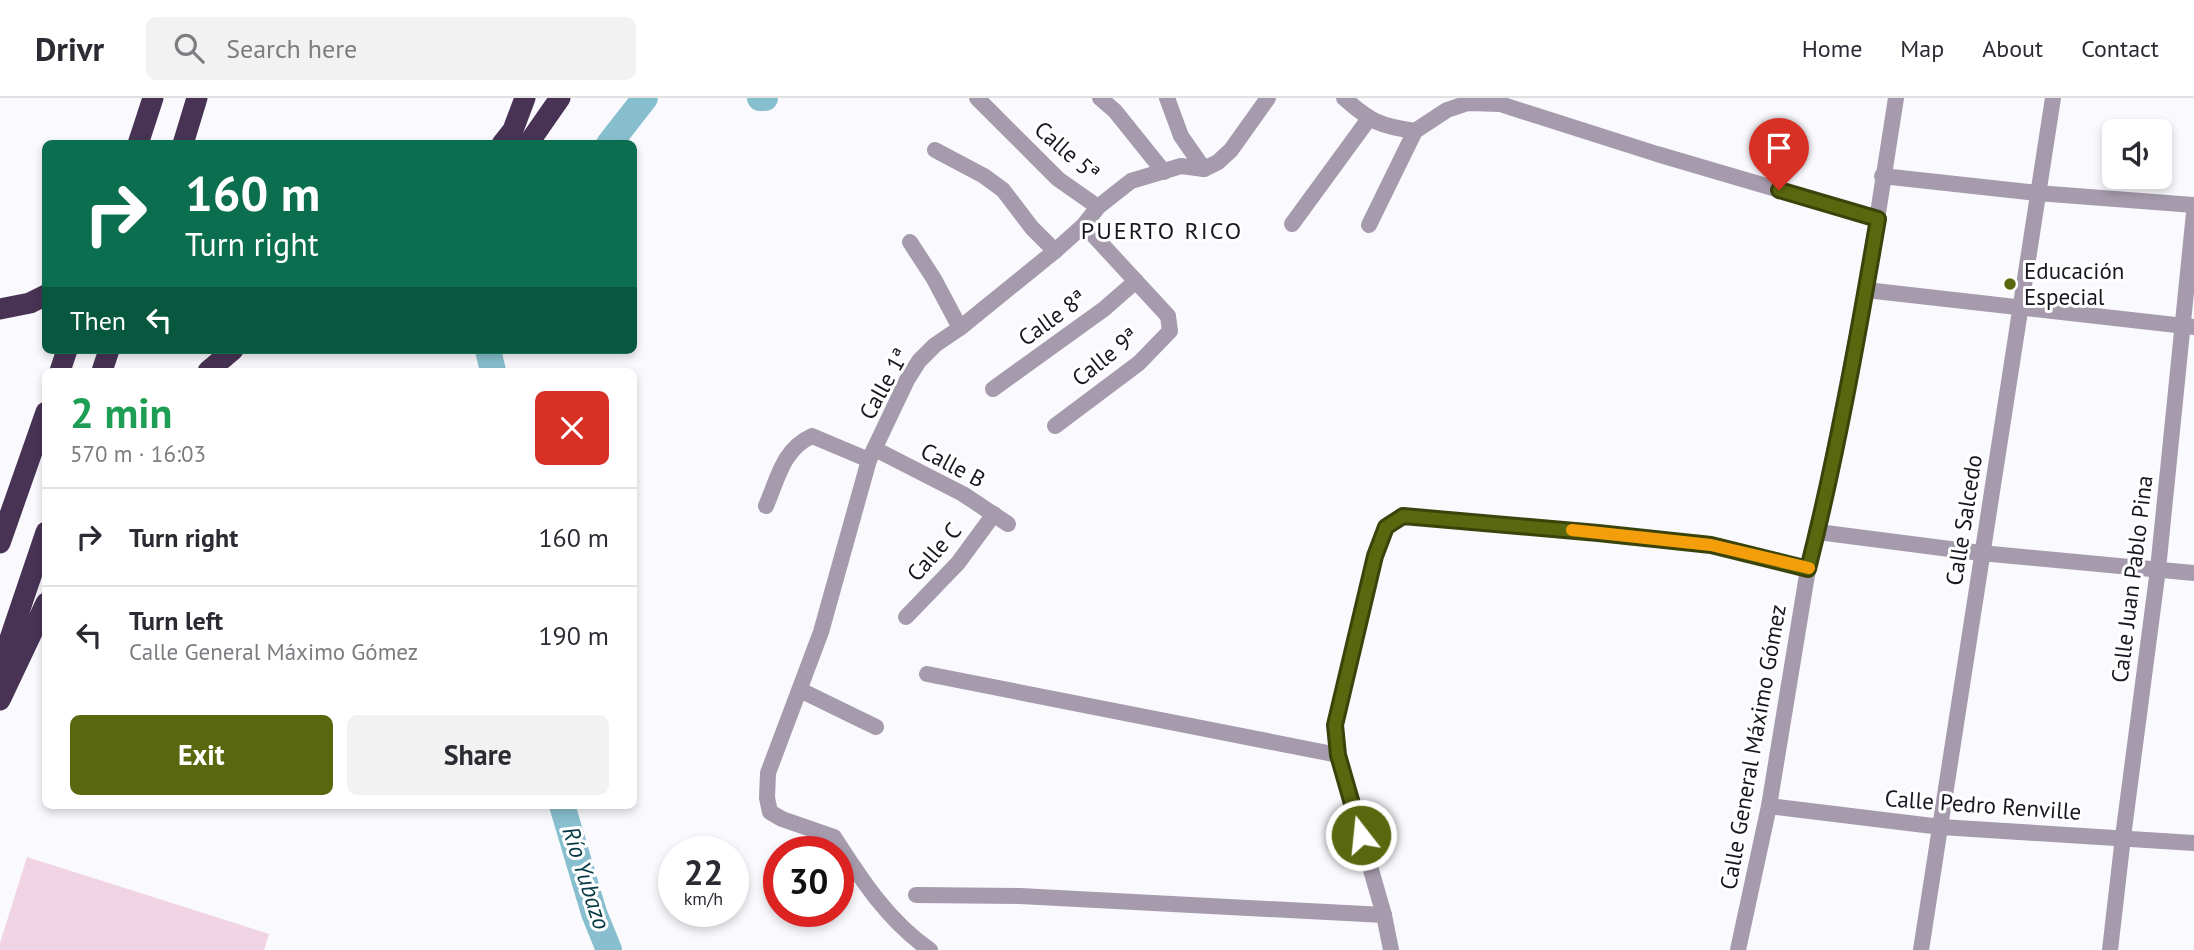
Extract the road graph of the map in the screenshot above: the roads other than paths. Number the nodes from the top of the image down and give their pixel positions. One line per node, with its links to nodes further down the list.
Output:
1 (153, 98): 14 (highway)
2 (198, 98): 15 (highway)
3 (525, 98): 16 (highway)
4 (560, 98): 17 (highway)
5 (977, 98): 24 (street, Calle 5ª)
6 (1100, 98): 20 (street)
7 (1167, 98): 19 (street)
8 (1268, 98): 19 (street)
9 (1345, 98): 12 (street)
10 (1896, 98): 21 (street, Calle General Máximo Gómez)
11 (2053, 98): 22 (street, Calle Salcedo)
12 (1368, 120): 13 (street); 27 (street)
13 (1415, 131): 26 (street); 29 (street)
14 (139, 140)
15 (184, 140)
16 (505, 140)
17 (531, 140)
18 (935, 150): 31 (street)
19 (1203, 169): 20 (street, Calle 1ª)
20 (1164, 172): 24 (street, Calle 1ª)
21 (1882, 176): 22 (street); 26 (street, Calle General Máximo Gómez)
22 (2037, 193): 23 (street); 35 (street, Calle Salcedo)
23 (2194, 205)
24 (1098, 208): 28 (street, Calle 1ª)
25 (2194, 213): 37 (street, Calle Juan Pablo Pina)
26 (1878, 219): 33 (street, Calle General Máximo Gómez)
27 (1292, 224)
28 (1084, 225): 31 (street, Calle 1ª); 32 (street)
29 (1369, 225)
30 (910, 242): 38 (street)
31 (1055, 251): 38 (street, Calle 1ª)
32 (1136, 281): 41 (street, Calle 8ª); 43 (street, Calle 9ª)
33 (1866, 290): 35 (street); 48 (street, Calle General Máximo Gómez)
34 (42, 297): 36 (highway)
35 (2020, 308): 37 (street); 51 (street, Calle Salcedo)
36 (0, 309)
37 (2188, 327): 53 (street, Calle Juan Pablo Pina)
38 (960, 328): 44 (street, Calle 1ª)
39 (228, 354): 40 (highway)
40 (212, 368)
41 (993, 389)
42 (42, 423): 49 (highway)
43 (1055, 426)
44 (872, 455): 45 (street, Calle B); 46 (street, Calle B); 59 (street, Calle 1ª)
45 (766, 506)
46 (994, 514): 47 (street, Calle B); 56 (street, Calle C)
47 (1008, 524)
48 (1818, 531): 51 (street); 52 (street, Calle General Máximo Gómez)
49 (0, 543)
50 (42, 543): 57 (highway)
51 (1982, 553): 53 (street); 64 (street, Calle Salcedo)
52 (1808, 569): 62 (street); 63 (street, Calle General Máximo Gómez)
53 (2158, 569): 54 (street); 65 (street, Calle Juan Pablo Pina)
54 (2194, 573)
55 (42, 611): 60 (highway)
56 (906, 617)
57 (0, 668)
58 (927, 674): 62 (street)
59 (800, 690): 61 (street); 69 (street, Calle 1ª)
60 (0, 700)
61 (876, 727)
62 (1338, 755): 68 (street)
63 (1769, 806): 64 (street, Calle Pedro Renville); 71 (street, Calle General Máximo Gómez)
64 (1941, 827): 65 (street, Calle Pedro Renville); 72 (street, Calle Salcedo)
65 (2123, 837): 66 (street, Calle Pedro Renville); 73 (street, Calle Juan Pablo Pina)
66 (2194, 843)
67 (916, 895): 68 (street)
68 (1384, 915): 70 (street)
69 (930, 950)
70 (1391, 950)
71 (1738, 950)
72 (1921, 950)
73 (2110, 950)

